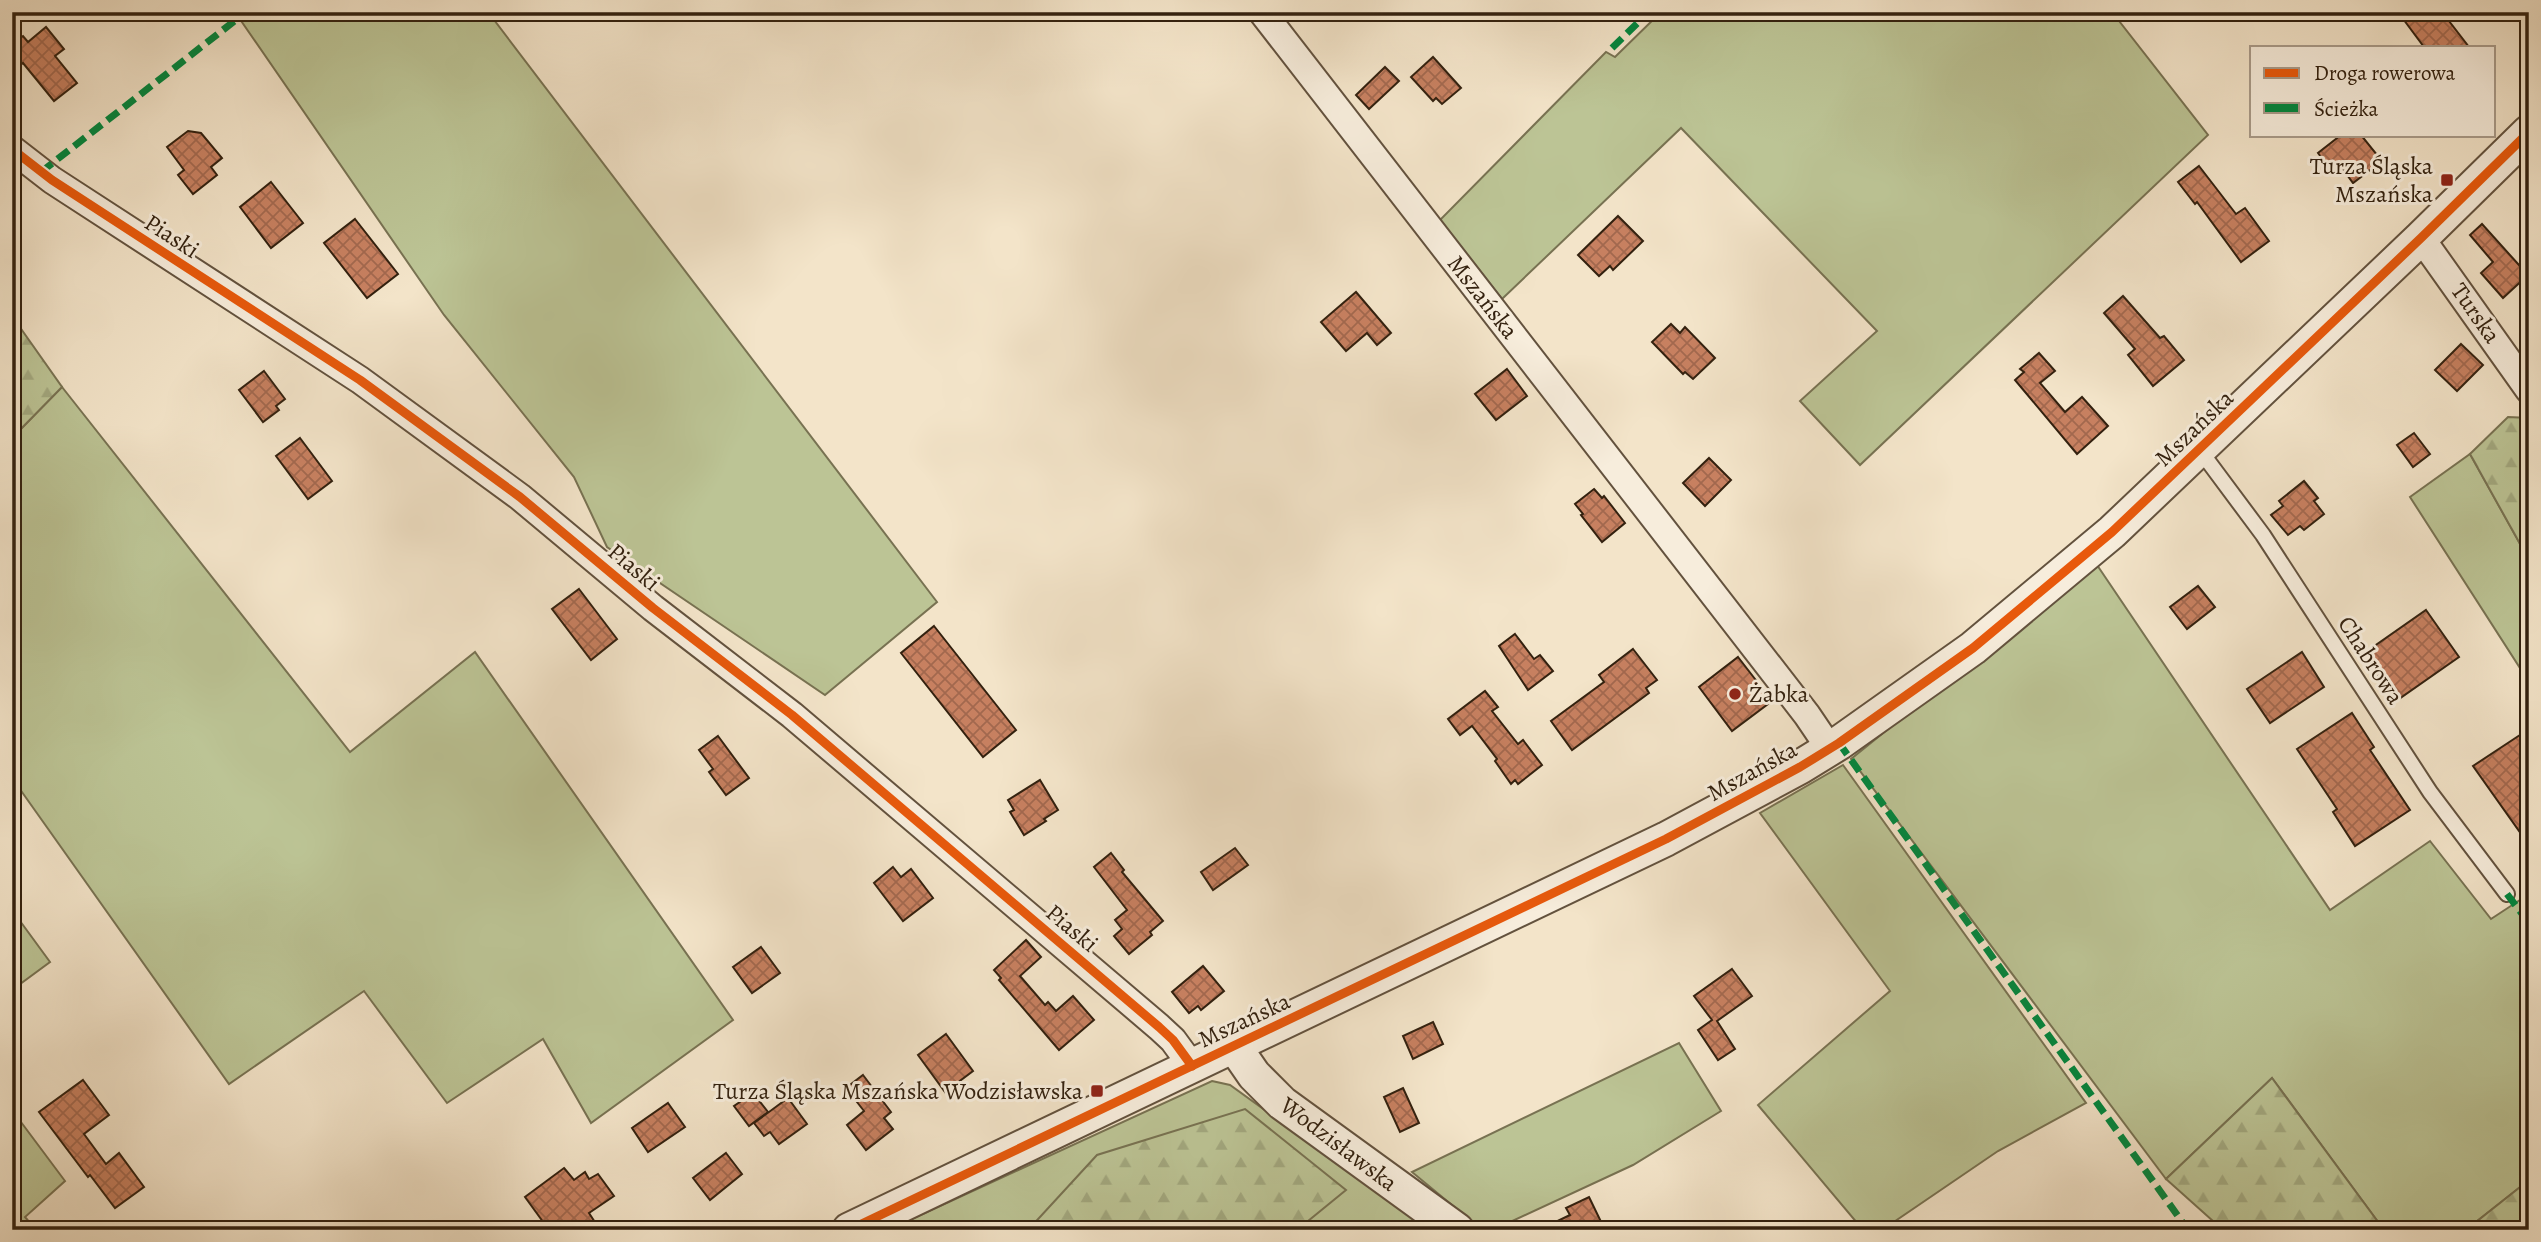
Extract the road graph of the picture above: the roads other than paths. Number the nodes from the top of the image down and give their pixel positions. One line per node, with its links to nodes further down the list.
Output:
1 (1262, 12): 7 (street, Mszańska)
2 (2529, 132): 4 (street, Mszańska)
3 (12, 149): 10 (street, Piaski)
4 (2421, 238): 5 (street, Turska); 6 (street, Mszańska)
5 (2529, 390)
6 (2199, 449): 7 (street, Mszańska); 8 (lane, Chabrowa)
7 (1830, 749): 9 (street, Mszańska)
8 (2507, 894)
9 (1234, 1046): 10 (street, Mszańska); 12 (street, Wodzisławska)
10 (1192, 1066): 11 (street, Mszańska)
11 (849, 1230)
12 (1457, 1230)

